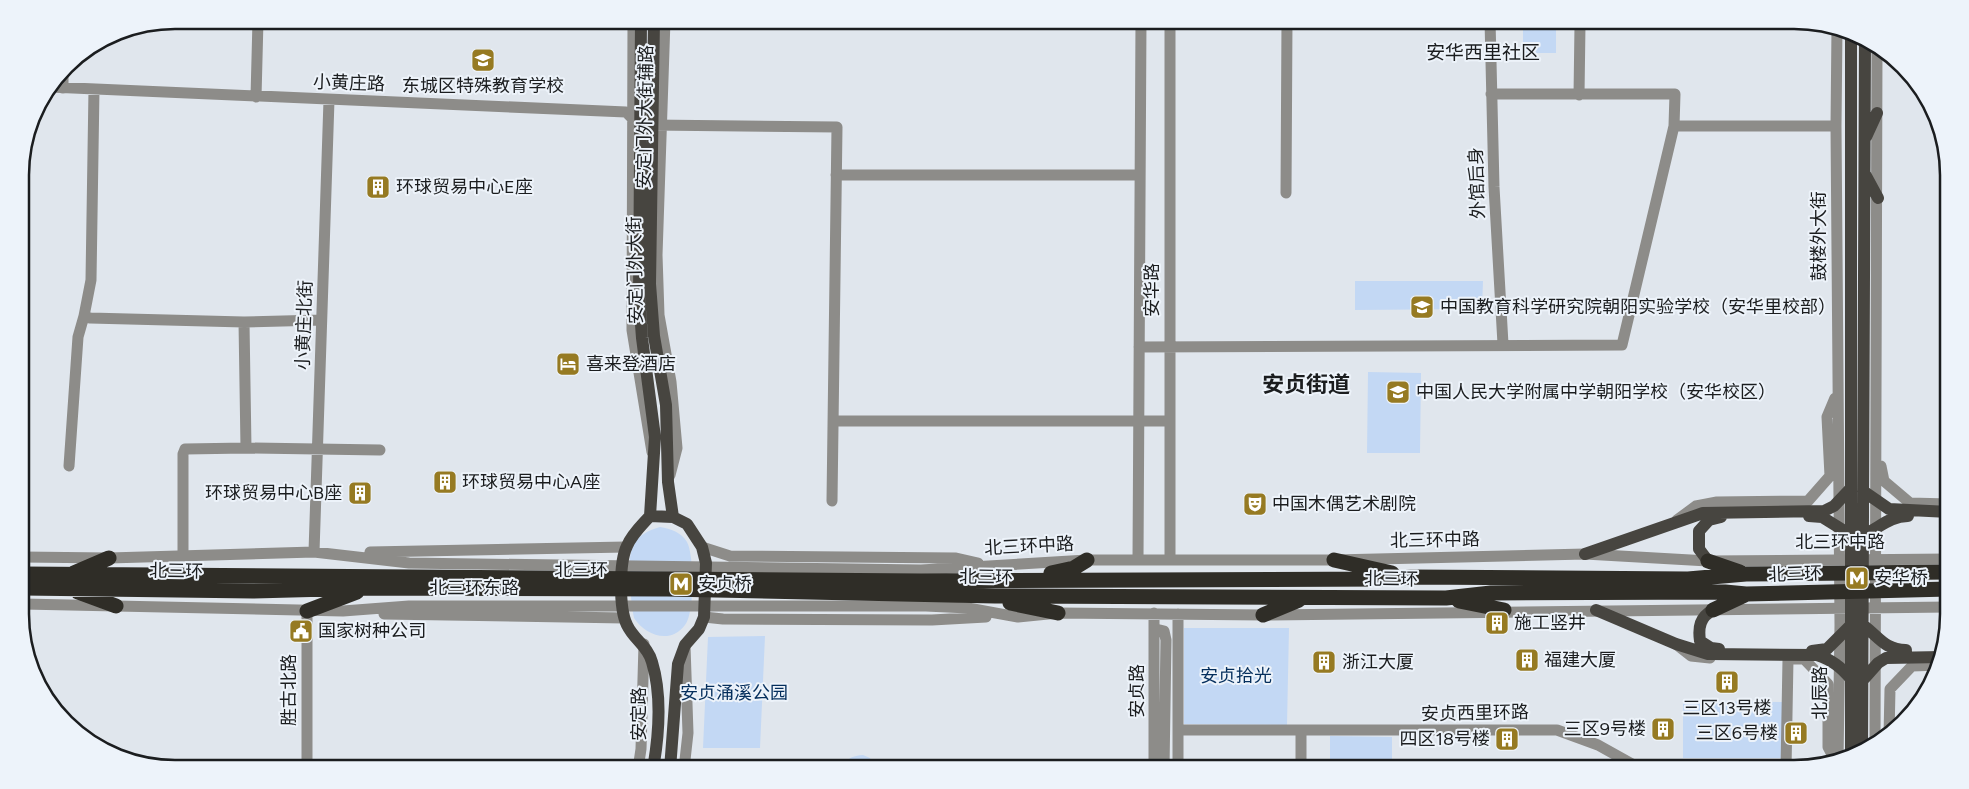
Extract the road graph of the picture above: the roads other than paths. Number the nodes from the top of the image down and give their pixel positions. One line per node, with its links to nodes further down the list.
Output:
1 (258, 29): 21 (street)
2 (634, 29): 24 (street, 安定门外大街辅路)
3 (642, 29): 24 (main road, 安定门外大街)
4 (653, 29): 24 (main road, 安定门外大街)
5 (663, 29): 24 (street, 安定门外大街辅路)
6 (1140, 29): 30 (street, 安华路)
7 (1170, 29): 38 (street, 安华路)
8 (1287, 29): 31 (street)
9 (1490, 29): 19 (street, 外馆后身)
10 (1580, 29): 20 (street)
11 (1837, 36): 26 (street, 鼓楼外大街)
12 (1851, 41): 48 (main road, 鼓楼外大街)
13 (1865, 47): 27 (main road, 鼓楼外大街)
14 (1877, 55): 23 (street)
15 (63, 82): 17 (street)
16 (58, 88): 17 (street, 小黄庄路)
17 (63, 88): 18 (street, 小黄庄路)
18 (94, 89): 21 (street, 小黄庄路); 33 (street)
19 (1491, 94): 20 (street); 36 (street, 外馆后身)
20 (1579, 95): 25 (street)
21 (256, 97): 22 (street, 小黄庄路)
22 (329, 100): 24 (street, 小黄庄路); 34 (street, 小黄庄北街)
23 (1877, 113): 27 (main road); 32 (street)
24 (647, 124): 29 (street, 小黄庄路); 54 (main road, 安定门外大街); 55 (main road, 安定门外大街)
25 (1674, 126): 26 (street); 36 (street)
26 (1836, 126): 39 (street, 鼓楼外大街)
27 (1864, 142): 28 (main road, 鼓楼外大街)
28 (1864, 173): 32 (main road); 48 (main road, 鼓楼外大街)
29 (836, 175): 30 (street); 43 (street)
30 (1140, 176): 37 (street, 安华路)
31 (1286, 193)
32 (1878, 198): 40 (street)
33 (84, 316): 35 (street); 47 (street)
34 (321, 320): 35 (street); 45 (street, 小黄庄北街)
35 (244, 322): 44 (street)
36 (1503, 344): 38 (street)
37 (1139, 347): 38 (street); 41 (street, 安华路)
38 (1169, 347): 42 (street, 安华路)
39 (1838, 392): 49 (street, 鼓楼外大街); 57 (street)
40 (1876, 393): 51 (street); 52 (street)
41 (1139, 421): 42 (street); 43 (street); 70 (street, 安华路)
42 (1170, 421): 71 (street, 安华路)
43 (833, 422): 50 (street)
44 (246, 448): 45 (street); 65 (street)
45 (317, 449): 46 (street); 62 (street, 小黄庄北街)
46 (380, 450)
47 (69, 466)
48 (1857, 489): 49 (main road); 51 (main road); 59 (main road, 鼓楼外大街)
49 (1839, 500): 57 (main road); 59 (street, 鼓楼外大街)
50 (832, 501)
51 (1877, 501): 53 (main road); 58 (street)
52 (1940, 504)
53 (1940, 512)
54 (650, 516): 55 (main road); 61 (main road)
55 (673, 517): 60 (main road)
56 (1940, 517): 58 (main road)
57 (1671, 525): 64 (main road)
58 (1876, 532): 59 (main road); 106 (street)
59 (1848, 533): 73 (main road); 105 (main road); 105 (street)
60 (702, 546): 74 (street); 102 (main road)
61 (626, 547): 63 (street); 104 (main road)
62 (314, 552): 63 (street, 北三环东路); 65 (street, 北三环东路)
63 (328, 553): 78 (street, 北三环东路)
64 (1584, 554): 72 (street, 北三环中路); 73 (street, 北三环中路)
65 (183, 556): 67 (street, 北三环东路)
66 (29, 557): 67 (street, 北三环东路)
67 (109, 558): 81 (highway)
68 (1940, 559): 73 (street, 北三环中路)
69 (1087, 560): 70 (street, 北三环中路); 74 (street, 北三环中路); 80 (highway)
70 (1138, 560): 71 (street, 北三环中路)
71 (1170, 560): 72 (street, 北三环中路)
72 (1334, 560): 79 (highway)
73 (1708, 560): 76 (highway)
74 (989, 566): 84 (street, 北三环中路)
75 (1940, 572): 76 (highway, 北三环)
76 (1746, 574): 79 (highway, 北三环)
77 (29, 575): 81 (highway, 北三环)
78 (410, 576): 81 (highway, 北三环); 83 (highway, 北三环); 84 (street, 北三环东路); 84 (highway, 北三环)
79 (1411, 577): 80 (highway, 北三环)
80 (1027, 580): 84 (highway, 北三环)
81 (67, 582): 82 (highway, 北三环); 83 (highway, 北三环); 91 (highway)
82 (29, 587)
83 (367, 588): 96 (highway)
84 (923, 588): 87 (highway, 北三环); 97 (street, 北三环东路); 103 (street)
85 (1940, 589): 86 (highway, 北三环)
86 (1746, 594): 89 (highway, 北三环); 95 (highway)
87 (995, 596): 88 (highway, 北三环); 98 (highway)
88 (1307, 596): 89 (highway, 北三环); 101 (highway)
89 (1446, 598): 93 (highway)
90 (29, 604): 91 (street, 北三环东路)
91 (116, 606): 96 (street, 北三环东路)
92 (1940, 607): 95 (street)
93 (1504, 610): 94 (street); 101 (street)
94 (1596, 610): 95 (street); 110 (main road)
95 (1713, 610): 105 (main road)
96 (307, 611): 97 (street, 北三环东路); 128 (street, 胜古北路)
97 (342, 612): 104 (street)
98 (1058, 613): 99 (street); 103 (street)
99 (1150, 614): 100 (street); 107 (street, 安贞路); 133 (street, 安贞路)
100 (1178, 614): 101 (street); 118 (street)
101 (1263, 614)
102 (704, 617): 103 (street); 111 (main road)
103 (1018, 617)
104 (624, 618): 108 (main road, 安定路)
105 (1848, 628): 106 (main road); 115 (street, 北辰路); 119 (main road, 北辰路)
106 (1876, 630): 112 (main road); 117 (street)
107 (1154, 634): 109 (street); 134 (street, 安贞路)
108 (644, 644): 129 (street); 130 (main road, 安定路)
109 (1166, 644): 118 (street); 135 (street, 安贞路)
110 (1676, 644): 114 (street); 115 (main road)
111 (685, 645): 131 (main road, 安定路); 132 (street)
112 (1936, 649)
113 (1933, 657): 117 (main road)
114 (1788, 659): 127 (street); 139 (street)
115 (1838, 665): 119 (main road); 126 (street, 北辰路)
116 (1931, 665): 120 (street)
117 (1876, 666): 119 (main road); 123 (street)
118 (1178, 672): 121 (street)
119 (1856, 680): 124 (main road, 北辰路); 125 (main road, 北辰路)
120 (1889, 724)
121 (1178, 730): 122 (street, 安贞西里环路); 136 (street)
122 (1301, 730): 137 (street); 138 (street, 安贞西里环路)
123 (1875, 735)
124 (1861, 744)
125 (1852, 748)
126 (1837, 753)
127 (1832, 754)
128 (307, 760)
129 (639, 760)
130 (655, 760)
131 (671, 760)
132 (685, 760)
133 (1147, 760)
134 (1154, 760)
135 (1164, 760)
136 (1178, 760)
137 (1301, 760)
138 (1625, 760)
139 (1786, 760)

